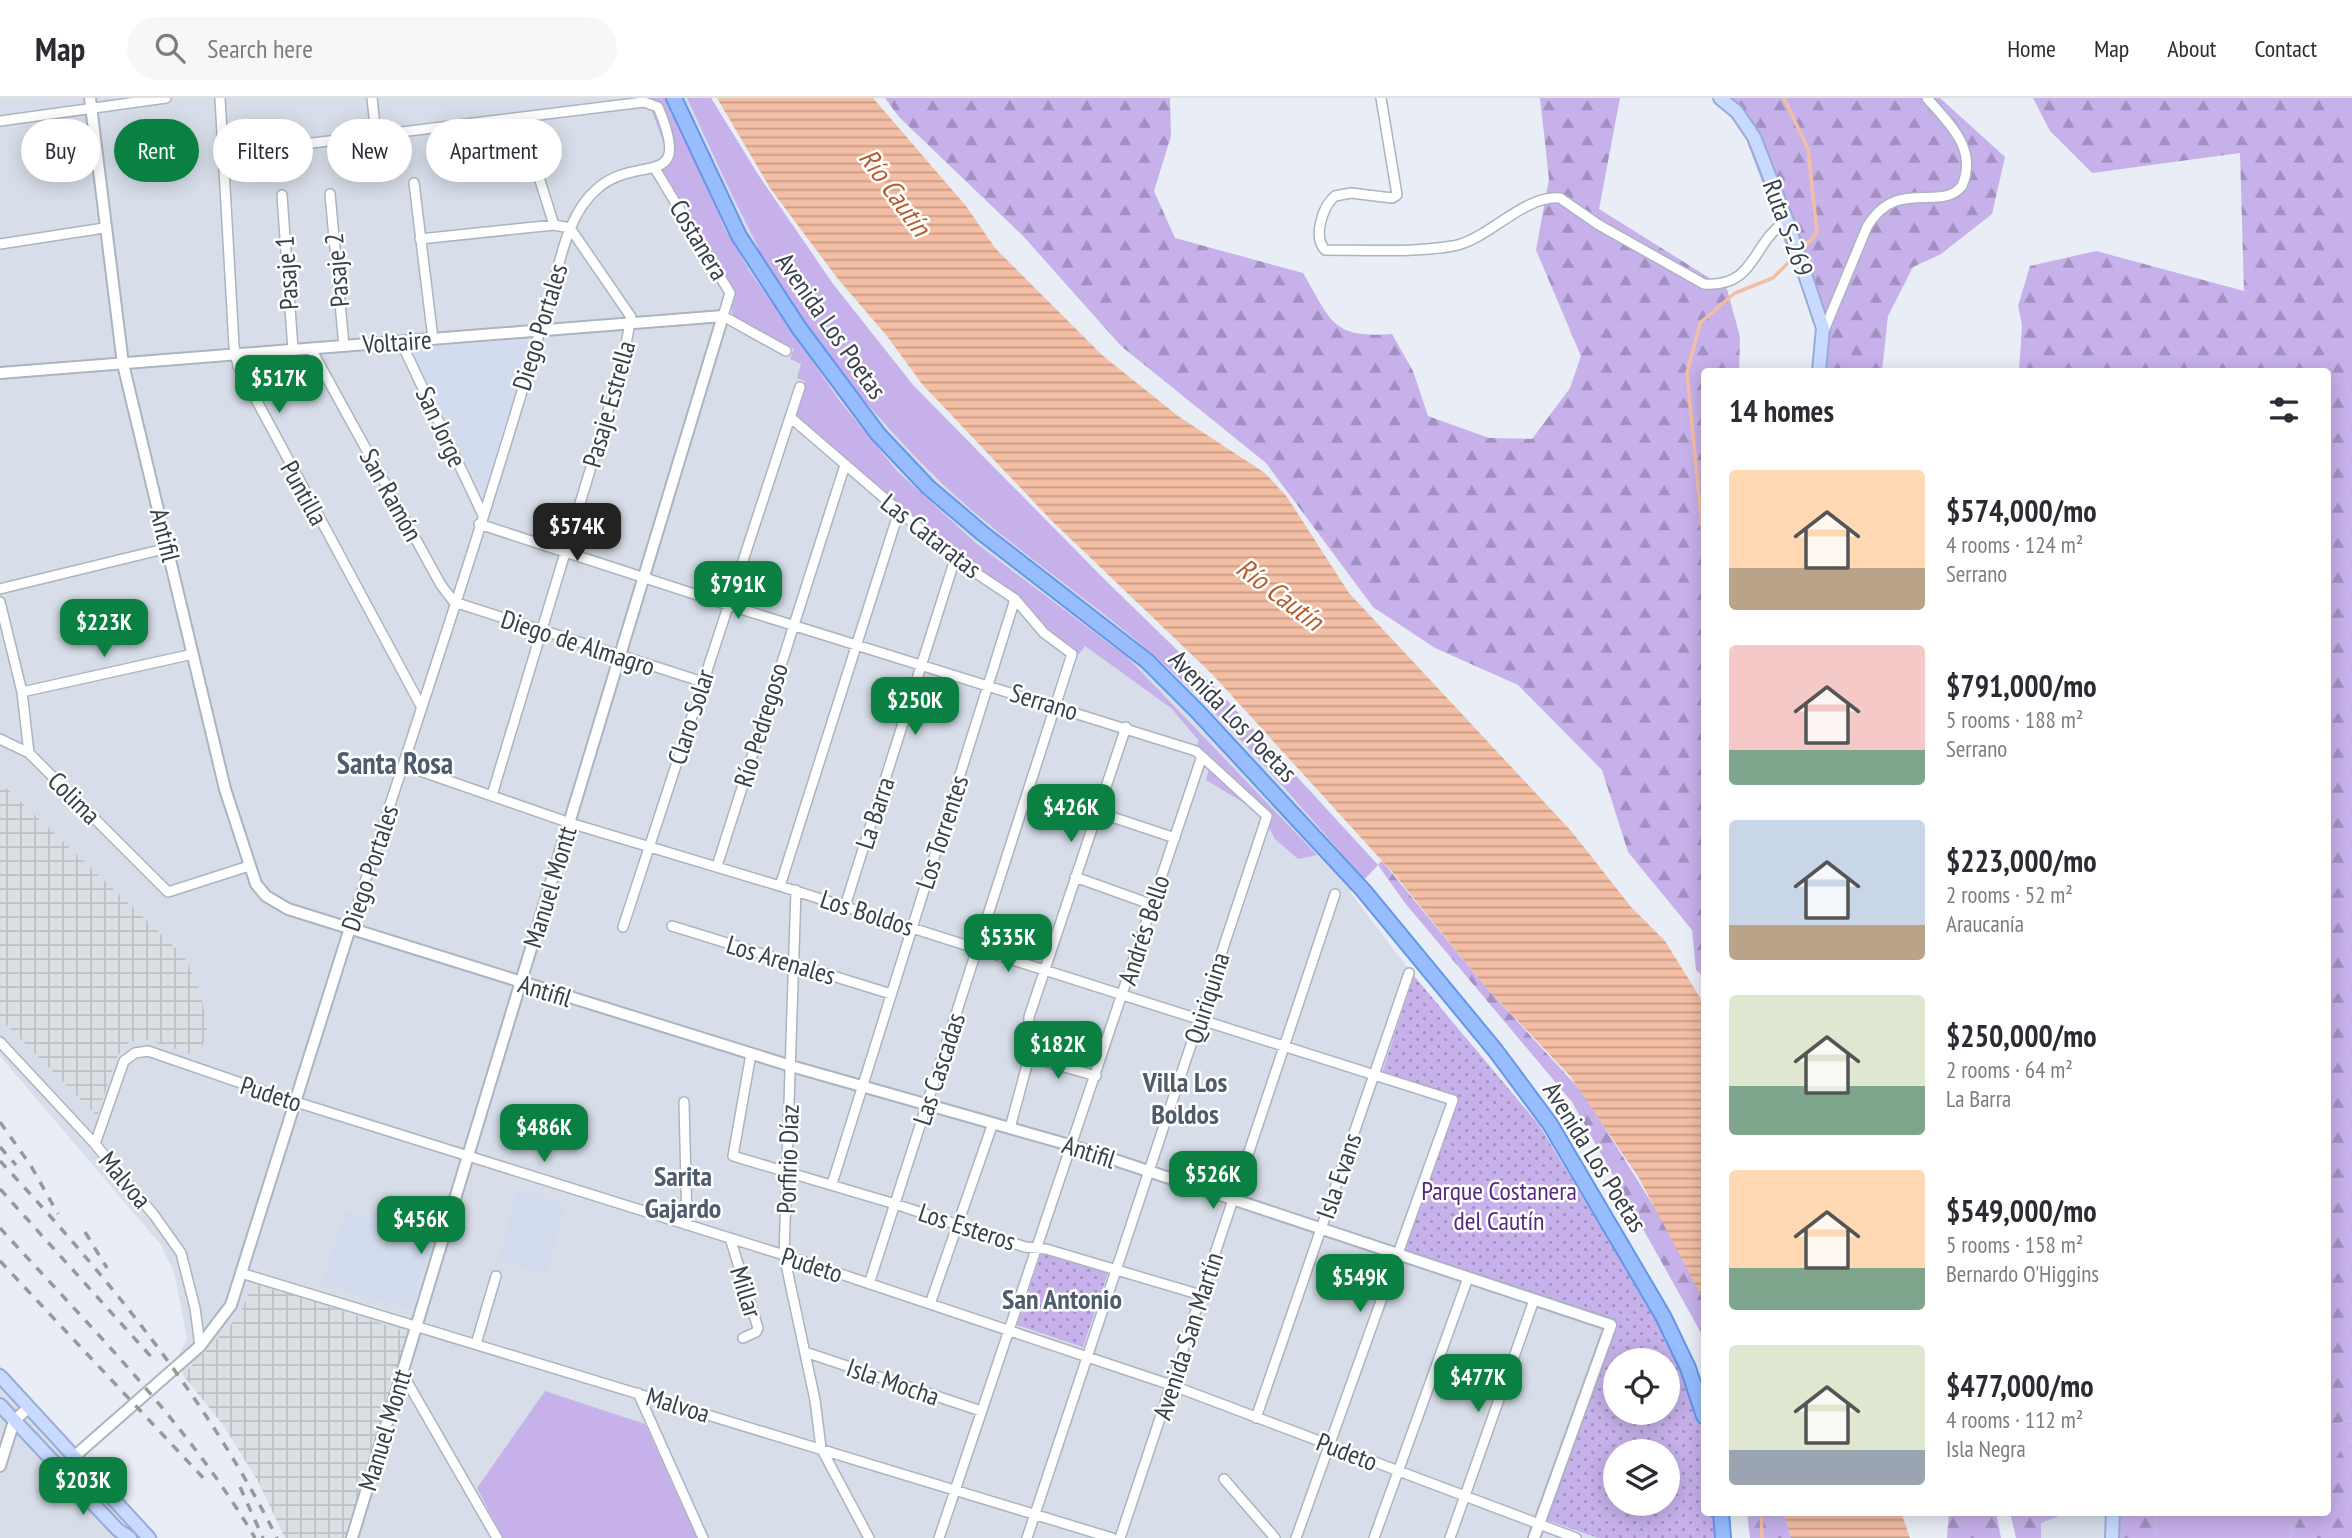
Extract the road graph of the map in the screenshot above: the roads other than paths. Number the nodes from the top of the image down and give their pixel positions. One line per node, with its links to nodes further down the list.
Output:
1 (166, 98): 8 (street)
2 (220, 98): 9 (street, Puntilla)
3 (372, 98): 10 (street)
4 (674, 98): 146 (main road, Avenida Los Poetas)
5 (1381, 98): 19 (street)
6 (1720, 98): 19 (main road, Ruta S-269)
7 (1927, 98): 28 (street)
8 (90, 103): 11 (street); 21 (street, Antifil)
9 (221, 119)
10 (374, 119)
11 (0, 121)
12 (412, 131): 13 (street)
13 (654, 167): 22 (street, Diego Portales); 25 (street, Costanera)
14 (225, 182): 35 (street, Puntilla)
15 (540, 182): 20 (street, Diego Portales)
16 (414, 183): 23 (street)
17 (330, 194): 31 (street, Pasaje 2)
18 (282, 195): 33 (street, Pasaje 1)
19 (1788, 224): 28 (main road, Ruta S-269)
20 (554, 225): 22 (street); 23 (street)
21 (104, 228): 24 (street); 36 (street, Antifil)
22 (570, 228): 26 (street, Pasaje Estrella); 27 (street, Diego Portales)
23 (420, 239): 29 (street)
24 (0, 244)
25 (723, 316): 26 (street, Voltaire); 34 (street); 48 (street, Manuel Montt)
26 (632, 324): 27 (street, Voltaire); 46 (street, Pasaje Estrella)
27 (540, 331): 29 (street, Voltaire); 43 (street, Diego Portales)
28 (1823, 333): 37 (main road, Ruta S-269)
29 (433, 339): 30 (street, Voltaire)
30 (401, 342): 31 (street, Voltaire); 43 (street, San Jorge)
31 (344, 346): 32 (street, Voltaire)
32 (311, 349): 33 (street, Voltaire); 52 (street, San Ramón)
33 (293, 350): 35 (street, Voltaire)
34 (786, 351)
35 (236, 355): 36 (street, Voltaire); 64 (street, Puntilla)
36 (123, 364): 38 (street, Voltaire); 45 (street, Antifil)
37 (1819, 368)
38 (0, 373)
39 (800, 387): 40 (street, Claro Solar)
40 (790, 417): 41 (street, Las Cataratas); 53 (street, Claro Solar)
41 (845, 465): 42 (street, Las Cataratas); 54 (street, Río Pedregoso)
42 (899, 511): 47 (street, Las Cataratas); 56 (street)
43 (482, 513): 44 (street, Diego Portales)
44 (479, 524): 46 (street, Serrano); 52 (street, Diego Portales)
45 (169, 548): 49 (street); 57 (street, Antifil)
46 (565, 551): 48 (street, Serrano); 55 (street, Pasaje Estrella)
47 (955, 559): 50 (street, Las Cataratas); 60 (street, La Barra)
48 (644, 576): 53 (street, Serrano); 59 (street, Manuel Montt)
49 (0, 589)
50 (1015, 599): 58 (street, Las Cataratas); 62 (street, Los Torrentes)
51 (0, 602): 63 (street, Colima)
52 (454, 602): 55 (street, Diego de Almagro); 64 (street, Diego Portales)
53 (728, 605): 54 (street, Serrano); 61 (street, Claro Solar)
54 (792, 625): 56 (street, Serrano); 78 (street, Río Pedregoso)
55 (540, 632): 59 (street, Diego de Almagro); 71 (street, Pasaje Estrella)
56 (856, 645): 60 (street, Serrano); 80 (street)
57 (193, 654): 63 (street); 77 (street, Antifil)
58 (1072, 654): 65 (street, Las Cascadas)
59 (620, 657): 61 (street, Diego de Almagro); 74 (street, Manuel Montt)
60 (922, 665): 62 (street, Serrano); 84 (street, La Barra)
61 (703, 682): 76 (street, Claro Solar)
62 (988, 685): 65 (street, Serrano); 88 (street, Los Torrentes)
63 (22, 692): 68 (street, Colima)
64 (421, 706): 70 (street, Diego Portales)
65 (1057, 706): 66 (street, Serrano); 89 (street, Las Cascadas)
66 (1126, 727): 69 (street, Serrano); 72 (street)
67 (0, 739): 68 (street)
68 (30, 753): 77 (street, Colima)
69 (1201, 759): 73 (street, Serrano); 75 (street, Andrés Bello)
70 (403, 765): 71 (street, Los Boldos); 87 (street, Diego Portales)
71 (492, 795): 74 (street, Los Boldos)
72 (1097, 812): 75 (street); 79 (street)
73 (1267, 816): 96 (street, Quiriquina)
74 (570, 823): 76 (street, Los Boldos); 93 (street, Manuel Montt)
75 (1175, 838): 83 (street, Andrés Bello)
76 (648, 846): 78 (street, Los Boldos); 86 (street, Claro Solar)
77 (249, 866): 87 (street, Antifil)
78 (717, 866): 80 (street, Los Boldos)
79 (1075, 877): 83 (street); 91 (street)
80 (780, 886): 81 (street, Los Boldos)
81 (796, 890): 84 (street, Los Boldos); 90 (street, Porfirio Díaz)
82 (1335, 894): 98 (street, Avenida San Martín)
83 (1153, 905): 95 (street, Andrés Bello)
84 (845, 906): 88 (street, Los Boldos)
85 (672, 926): 90 (street, Los Arenales)
86 (623, 927)
87 (350, 928): 93 (street, Antifil); 105 (street, Diego Portales)
88 (912, 928): 89 (street, Los Boldos); 94 (street, Los Torrentes)
89 (977, 948): 91 (street, Los Boldos); 107 (street, Las Cascadas)
90 (794, 963): 94 (street, Los Arenales); 101 (street, Porfirio Díaz)
91 (1044, 970): 95 (street, Los Boldos); 100 (street)
92 (1409, 974): 102 (street, Isla Evans)
93 (520, 984): 99 (street, Antifil); 112 (street, Manuel Montt)
94 (891, 994): 104 (street, Los Torrentes)
95 (1123, 995): 96 (street, Los Boldos); 103 (street, Andrés Bello)
96 (1200, 1019): 98 (street, Los Boldos); 114 (street, Quiriquina)
97 (0, 1042): 110 (street, Malvoa)
98 (1284, 1046): 102 (street, Los Boldos); 116 (street, Avenida San Martín)
99 (751, 1054): 101 (street, Antifil); 113 (street, Los Esteros)
100 (1029, 1057): 103 (street); 109 (street)
101 (791, 1066): 104 (street, Antifil); 113 (street, Porfirio Díaz)
102 (1374, 1075): 120 (street, Isla Evans); 123 (street, Los Boldos)
103 (1096, 1076): 111 (street, Andrés Bello)
104 (863, 1085): 107 (street, Antifil); 115 (street, Los Torrentes)
105 (296, 1102): 110 (street, Pudeto); 112 (street, Pudeto); 126 (street, Diego Portales)
106 (684, 1102): 119 (street)
107 (929, 1104): 108 (street, Antifil); 117 (street, Las Cascadas)
108 (993, 1123): 109 (street, Antifil); 118 (street)
109 (1010, 1128): 111 (street, Antifil)
110 (95, 1143): 137 (street, Malvoa)
111 (1073, 1146): 114 (street, Antifil); 122 (street, Andrés Bello)
112 (468, 1156): 119 (street, Pudeto); 133 (street, Manuel Montt)
113 (787, 1171): 115 (street, Los Esteros); 124 (street, Porfirio Díaz)
114 (1149, 1172): 116 (street, Antifil); 125 (street, Quiriquina)
115 (832, 1184): 117 (street, Los Esteros)
116 (1233, 1200): 120 (street, Antifil); 130 (street, Avenida San Martín)
117 (895, 1204): 118 (street, Los Esteros); 129 (street, Las Cascadas)
118 (958, 1224): 122 (street, Los Esteros); 132 (street)
119 (687, 1225): 121 (street, Pudeto)
120 (1321, 1229): 123 (street, Antifil); 148 (street, Isla Evans)
121 (730, 1238): 124 (street, Pudeto); 135 (street, Millar)
122 (1038, 1248): 125 (street, Los Esteros); 134 (street, Andrés Bello)
123 (1397, 1254): 128 (street, Antifil); 150 (street)
124 (783, 1255): 129 (street, Pudeto); 138 (street, Porfirio Díaz)
125 (1116, 1269): 130 (street, Los Esteros); 139 (street, Quiriquina)
126 (244, 1274): 133 (street, Malvoa); 137 (street, Diego Portales)
127 (496, 1276): 136 (street)
128 (1468, 1278): 131 (street, Antifil); 155 (street)
129 (869, 1284): 132 (street, Pudeto)
130 (1201, 1295): 142 (street, Avenida San Martín)
131 (1534, 1300): 158 (street); 162 (street, Antifil)
132 (930, 1304): 134 (street, Pudeto)
133 (416, 1326): 136 (street, Malvoa); 140 (street, Manuel Montt)
134 (1009, 1331): 139 (street, Pudeto); 147 (street, Andrés Bello)
135 (743, 1338)
136 (476, 1344): 143 (street, Malvoa)
137 (200, 1346): 152 (street, Diego Portales)
138 (805, 1352): 147 (street, Isla Mocha); 151 (street, Porfirio Díaz)
139 (1087, 1357): 142 (street, Pudeto); 159 (street, Quiriquina)
140 (402, 1373): 165 (street, Manuel Montt); 166 (street)
141 (0, 1376): 145 (main road)
142 (1171, 1385): 148 (street, Pudeto); 172 (street, Avenida San Martín)
143 (638, 1393): 151 (street, Malvoa); 167 (street)
144 (0, 1405): 149 (main road)
145 (29, 1407): 149 (street); 152 (main road)
146 (1701, 1407)
147 (981, 1411): 157 (street, Andrés Bello)
148 (1256, 1418): 150 (street, Pudeto)
149 (14, 1422): 153 (street); 154 (main road)
150 (1329, 1445): 155 (street, Pudeto); 174 (street)
151 (821, 1448): 157 (street, Malvoa); 168 (street, Porfirio Díaz)
152 (75, 1456): 154 (street, Diego Portales); 164 (main road)
153 (0, 1466)
154 (60, 1469): 163 (main road)
155 (1398, 1471): 158 (street, Pudeto); 175 (street)
156 (1224, 1479): 173 (street)
157 (955, 1488): 159 (street, Malvoa); 169 (street, Andrés Bello)
158 (1465, 1497): 162 (street, Pudeto); 176 (street)
159 (1035, 1514): 170 (street, Quiriquina); 171 (street, Malvoa)
160 (1721, 1516): 179 (main road)
161 (2113, 1516): 180 (main road)
162 (1539, 1525): 177 (street); 178 (street, Pudeto)
163 (130, 1538)
164 (149, 1538)
165 (352, 1538)
166 (497, 1538)
167 (703, 1538)
168 (869, 1538)
169 (939, 1538)
170 (1027, 1538)
171 (1112, 1538)
172 (1120, 1538)
173 (1275, 1538)
174 (1296, 1538)
175 (1374, 1538)
176 (1450, 1538)
177 (1534, 1538)
178 (1576, 1538)
179 (1723, 1538)
180 (2112, 1538)

